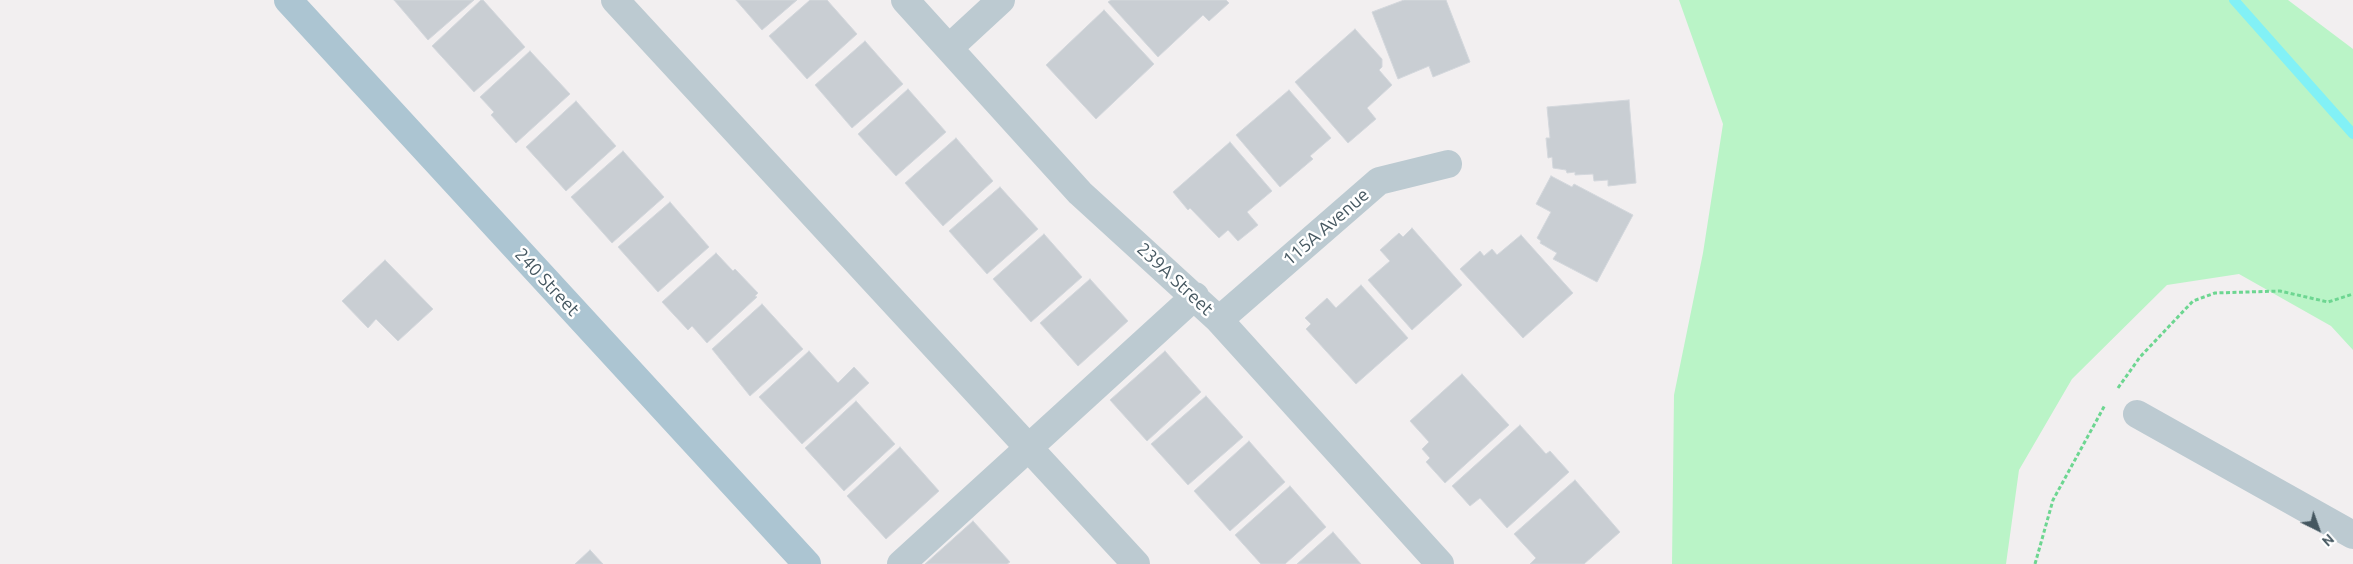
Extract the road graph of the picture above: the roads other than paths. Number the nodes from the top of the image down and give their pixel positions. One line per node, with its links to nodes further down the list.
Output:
1 (288, 0): 12 (main road, 240 Street)
2 (615, 0): 10 (street)
3 (905, 0): 5 (street, 239A Street)
4 (1001, 0): 5 (street)
5 (949, 48): 7 (street, 239A Street)
6 (1448, 164): 8 (street, 115A Avenue)
7 (1195, 296): 8 (street, 239A Street); 10 (street)
8 (1220, 320): 15 (street, 239A Street)
9 (2137, 414): 11 (street)
10 (1029, 448): 13 (street); 14 (street)
11 (2353, 535)
12 (807, 564)
13 (901, 564)
14 (1136, 564)
15 (1440, 564)

